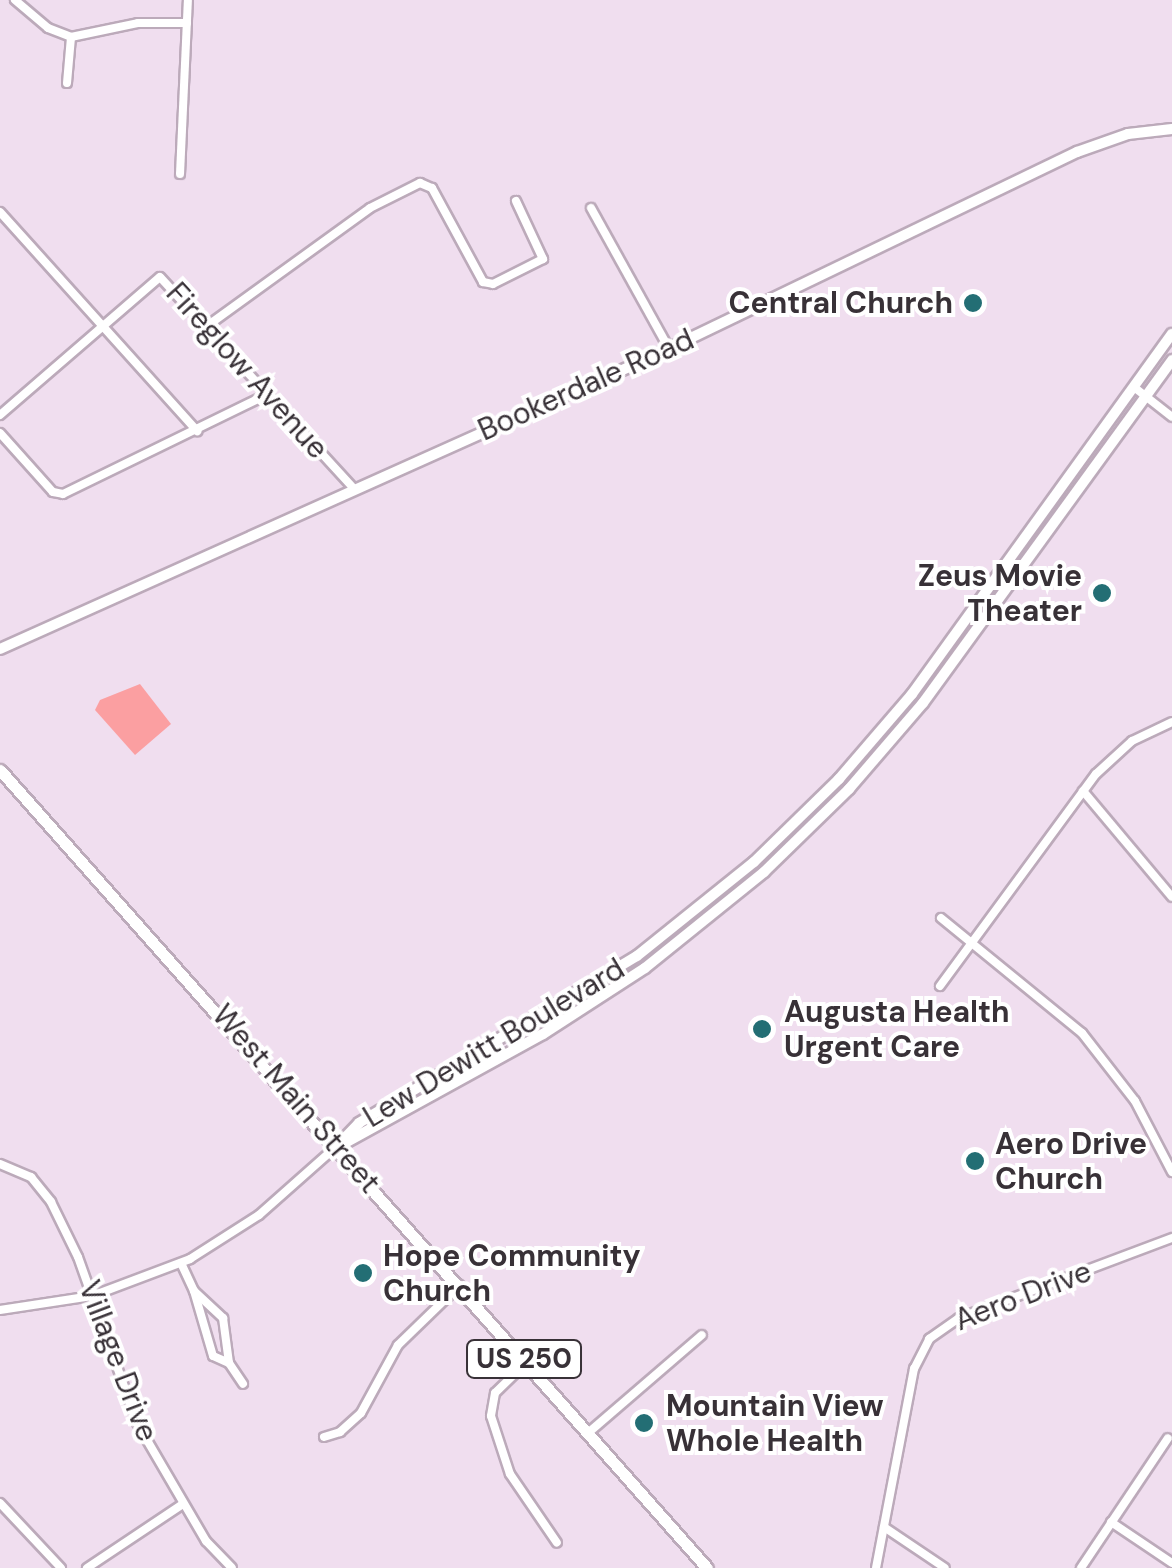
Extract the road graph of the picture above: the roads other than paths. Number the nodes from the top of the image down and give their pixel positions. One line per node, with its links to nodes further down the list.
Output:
1 (15, 0): 4 (street)
2 (188, 0): 3 (street)
3 (187, 23): 4 (street); 7 (street)
4 (71, 36): 5 (street)
5 (67, 83)
6 (1172, 130): 14 (main road, Bookerdale Road)
7 (180, 174)
8 (516, 200): 12 (street)
9 (590, 208): 14 (street)
10 (0, 212): 11 (street)
11 (101, 324): 12 (street, Fireglow Avenue); 19 (street, Fireglow Avenue); 21 (street)
12 (207, 326): 17 (street, Fireglow Avenue)
13 (1172, 334): 16 (main road, Lew Dewitt Boulevard)
14 (669, 349): 23 (main road, Bookerdale Road)
15 (1172, 360): 18 (main road, Lew Dewitt Boulevard)
16 (1134, 387): 18 (street); 25 (main road, Lew Dewitt Boulevard)
17 (268, 394): 21 (street); 23 (street, Fireglow Avenue)
18 (1147, 396): 20 (street); 26 (main road, Lew Dewitt Boulevard)
19 (0, 414)
20 (1172, 417)
21 (197, 431): 22 (street)
22 (0, 433)
23 (354, 489): 24 (main road, Bookerdale Road)
24 (0, 649)
25 (912, 694): 26 (street); 35 (main road, Lew Dewitt Boulevard)
26 (923, 703): 35 (main road, Lew Dewitt Boulevard)
27 (1172, 722): 29 (street)
28 (0, 770): 35 (main road, West Main Street / US 250)
29 (1083, 792): 30 (street); 32 (street)
30 (1172, 897)
31 (942, 918): 32 (street)
32 (972, 942): 33 (street); 36 (street)
33 (940, 986)
34 (1172, 1144): 36 (street)
35 (337, 1146): 40 (street); 41 (main road, West Main Street / US 250)
36 (1161, 1150): 38 (street)
37 (0, 1164): 43 (street, Village Drive)
38 (1172, 1172)
39 (1172, 1238): 55 (street, Aero Drive)
40 (181, 1263): 42 (street); 43 (street)
41 (460, 1285): 46 (main road, West Main Street / US 250); 50 (street)
42 (194, 1290): 47 (street); 47 (street)
43 (92, 1296): 44 (street); 53 (street, Village Drive)
44 (0, 1310)
45 (702, 1335): 49 (street)
46 (526, 1362): 49 (main road, West Main Street / US 250); 56 (street)
47 (229, 1363): 48 (street)
48 (243, 1384)
49 (588, 1433): 61 (main road, US 250)
50 (324, 1437)
51 (1168, 1438): 54 (street)
52 (0, 1503): 58 (street)
53 (182, 1504): 59 (street); 60 (street, Village Drive)
54 (1111, 1522): 57 (street); 64 (street)
55 (884, 1527): 62 (street, Aero Drive); 63 (street)
56 (557, 1543)
57 (1172, 1563)
58 (61, 1568)
59 (87, 1568)
60 (232, 1568)
61 (707, 1568)
62 (876, 1568)
63 (945, 1568)
64 (1081, 1568)

